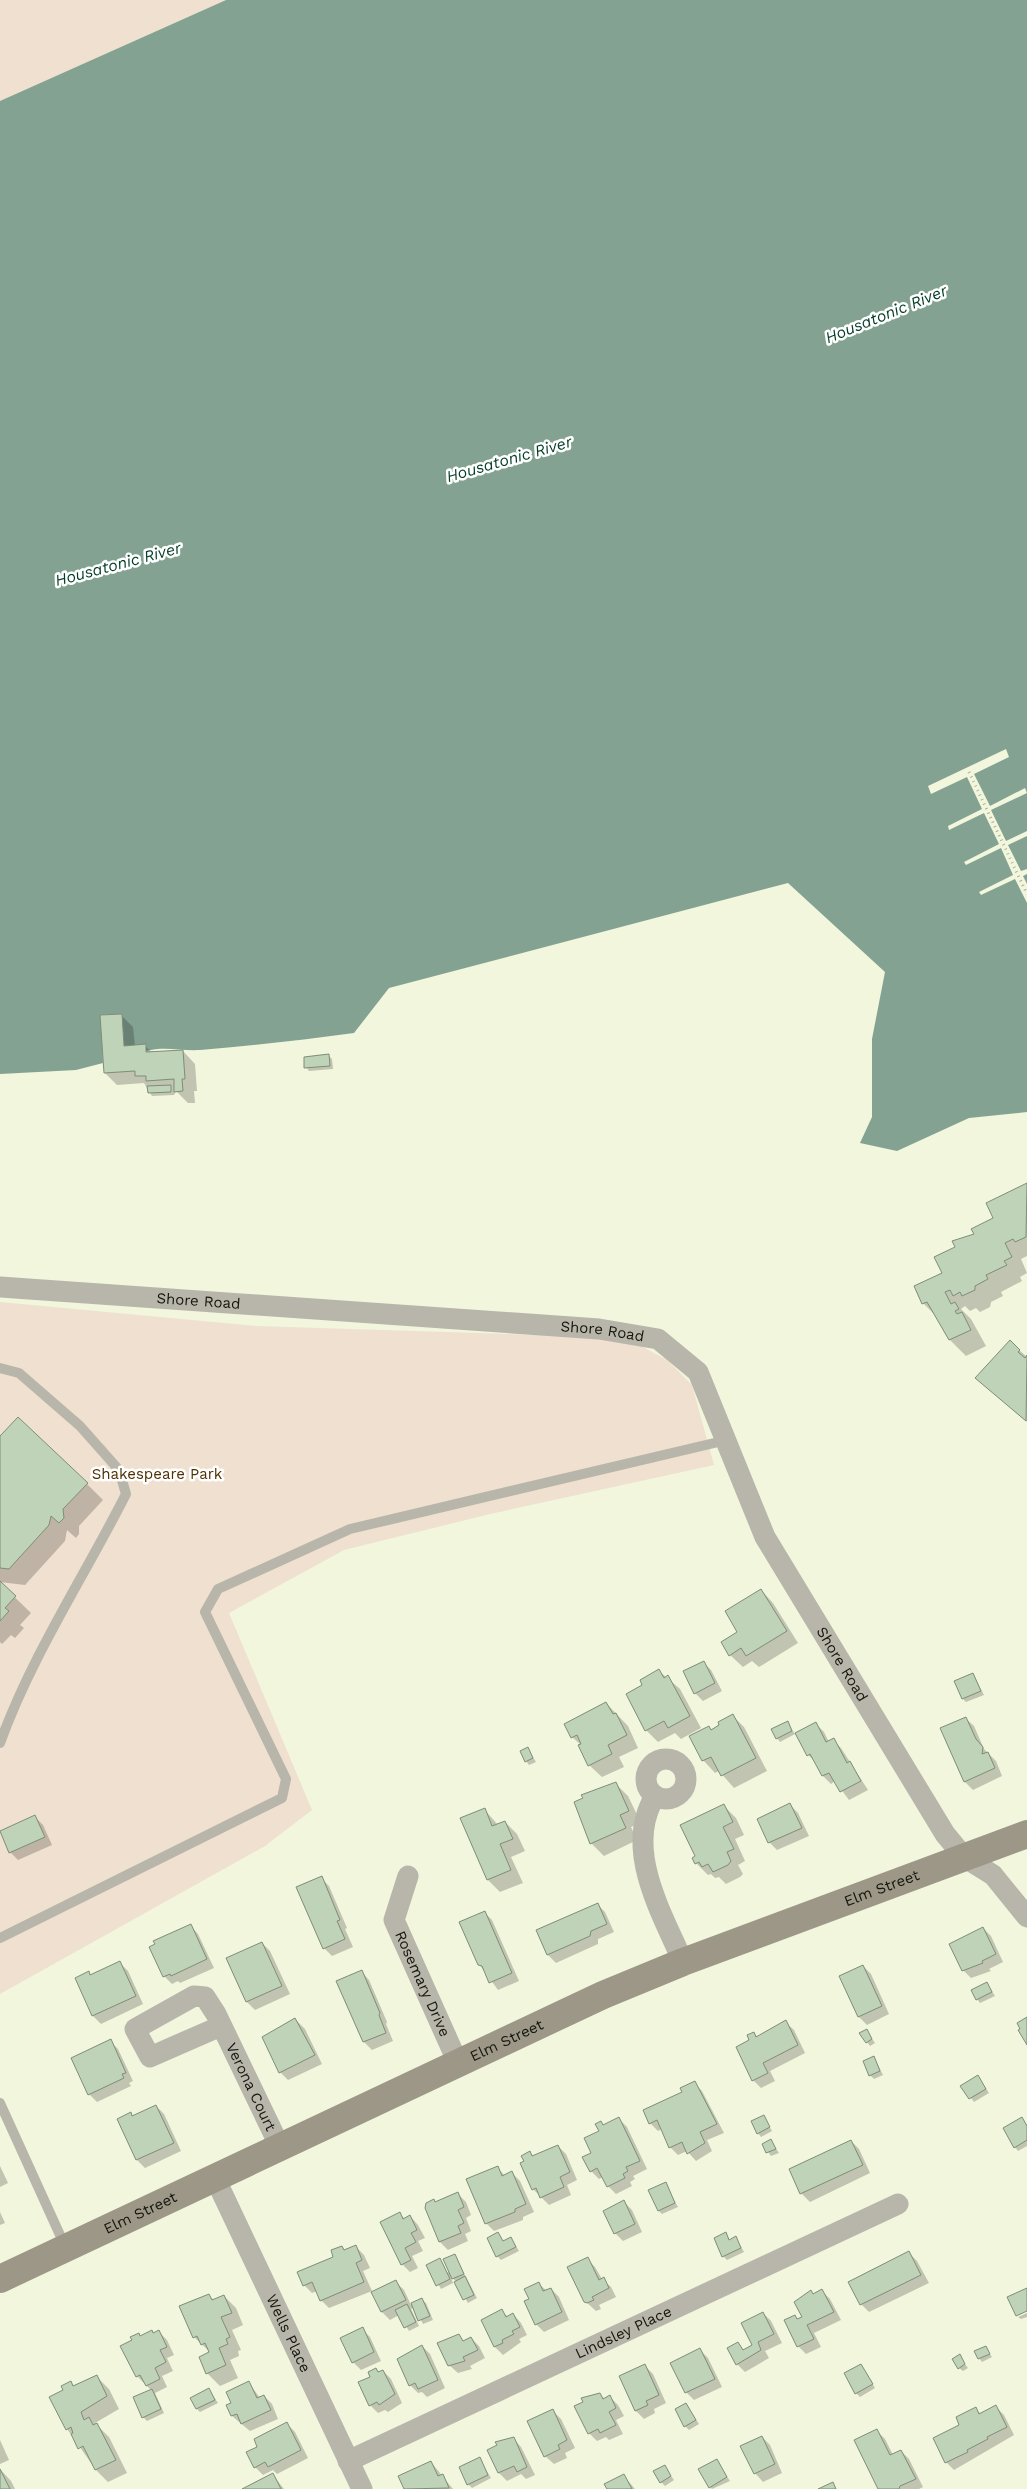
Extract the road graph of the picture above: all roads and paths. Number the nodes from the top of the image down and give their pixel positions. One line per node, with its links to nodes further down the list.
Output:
1 (969, 772): 2 (path)
2 (1027, 894)
3 (0, 1287): 5 (street, Shore Road)
4 (0, 1368): 6 (lane)
5 (727, 1440): 9 (street, Shore Road); 12 (lane)
6 (0, 1742)
7 (655, 1796): 13 (street)
8 (1027, 1834): 9 (street, Elm Street)
9 (964, 1857): 11 (street, Shore Road); 13 (street, Elm Street)
10 (408, 1876): 15 (street, Rosemary Drive)
11 (1027, 1917)
12 (0, 1938)
13 (683, 1962): 15 (street, Elm Street)
14 (222, 2026): 17 (street, Verona Court)
15 (458, 2063): 17 (street, Elm Street)
16 (0, 2103): 20 (lane)
17 (280, 2147): 18 (street, Elm Street)
18 (215, 2178): 20 (street, Elm Street); 22 (street, Wells Place)
19 (898, 2204): 22 (street, Lindsley Place)
20 (65, 2247): 21 (street, Elm Street)
21 (0, 2279)
22 (348, 2462): 23 (street, Wells Place)
23 (362, 2489)

